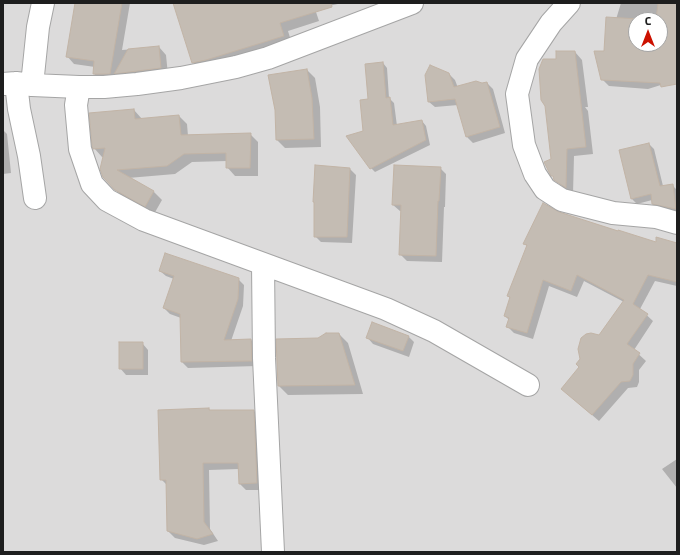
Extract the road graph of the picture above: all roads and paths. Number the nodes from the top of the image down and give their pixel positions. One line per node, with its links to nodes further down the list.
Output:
1 (43, 3): 4 (street)
2 (412, 3): 5 (street)
3 (569, 3): 7 (street)
4 (17, 84): 5 (street); 6 (street)
5 (79, 87): 8 (street)
6 (35, 198)
7 (677, 223)
8 (263, 264): 9 (street); 10 (street)
9 (528, 385)
10 (273, 552)

